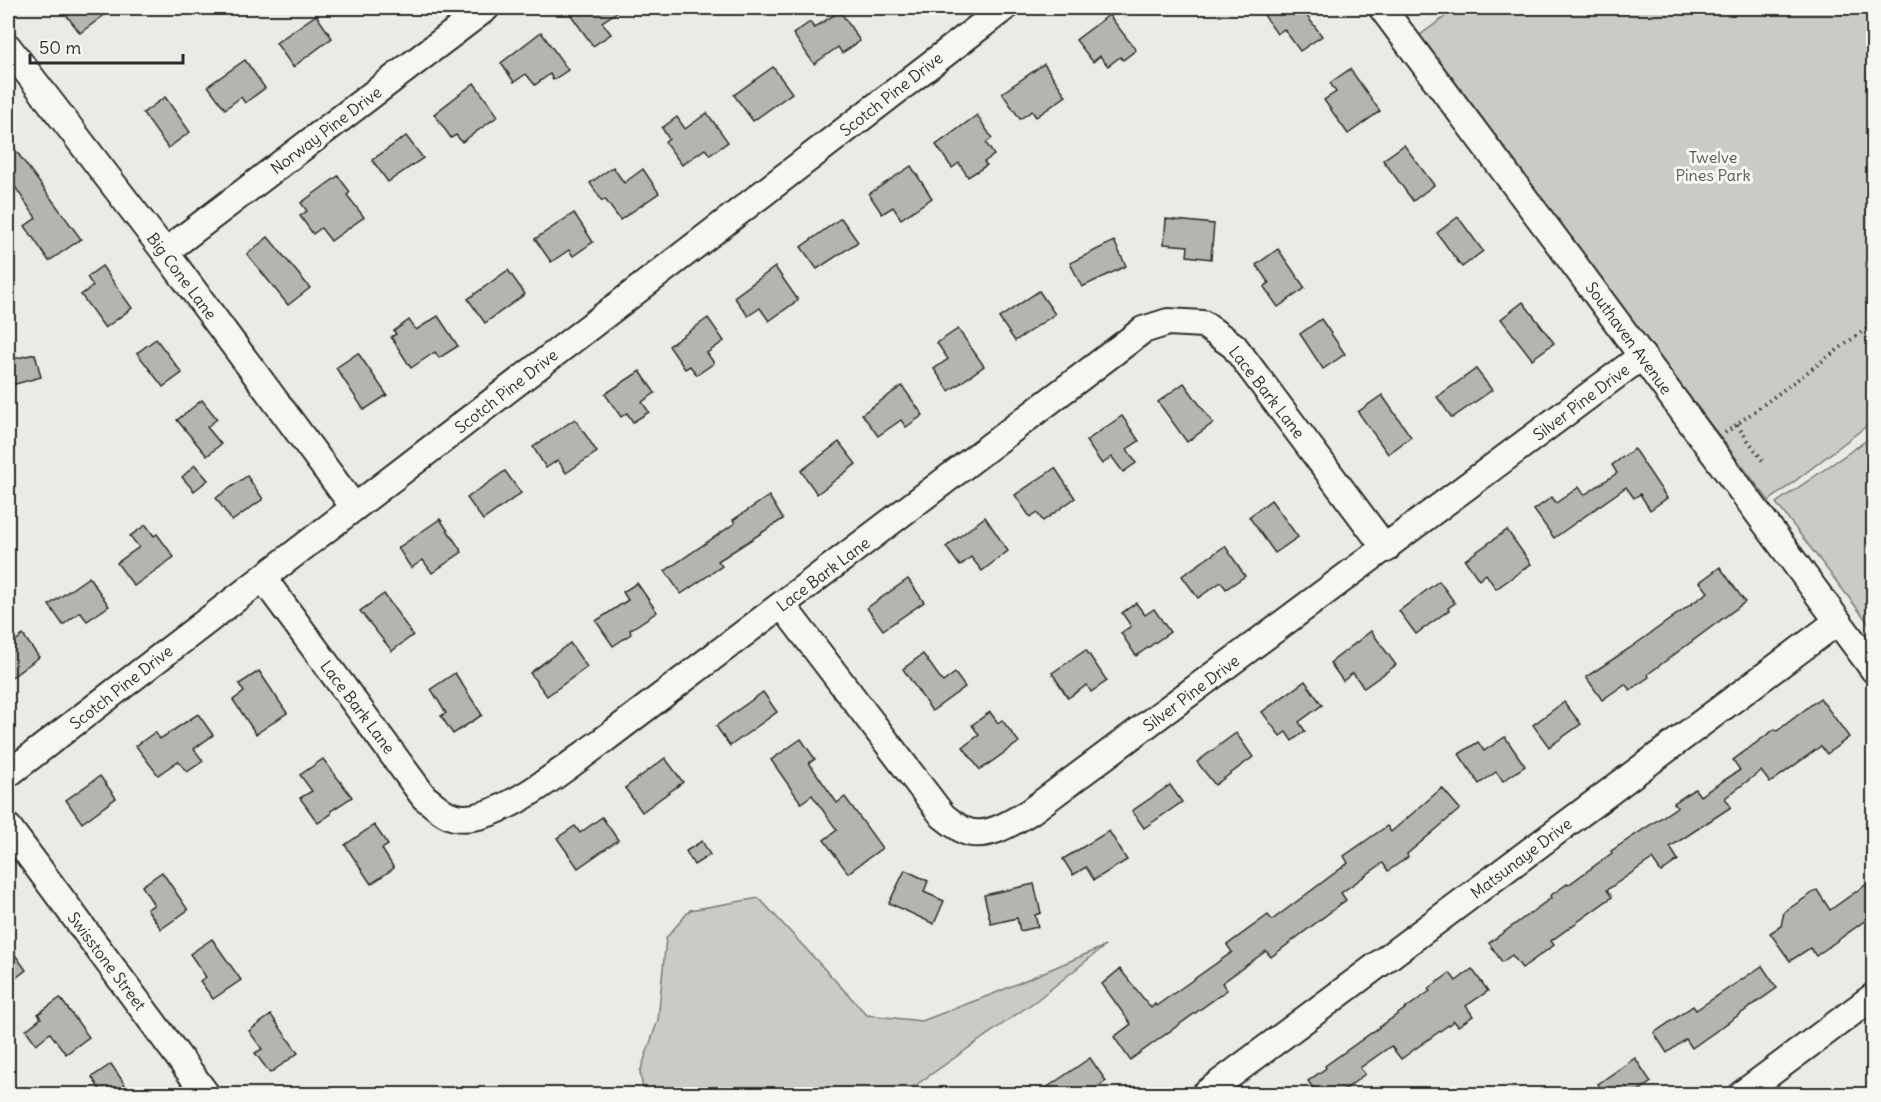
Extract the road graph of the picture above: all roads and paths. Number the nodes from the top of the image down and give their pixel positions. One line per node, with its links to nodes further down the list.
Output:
1 (486, 8): 5 (street, Norway Pine Drive)
2 (1382, 8): 7 (street, Southaven Avenue)
3 (1000, 9): 9 (street, Scotch Pine Drive)
4 (8, 46): 5 (street, Big Cone Lane)
5 (165, 252): 9 (street, Big Cone Lane)
6 (1874, 323): 8 (path)
7 (1642, 356): 10 (street, Silver Pine Drive); 13 (street, Southaven Avenue)
8 (1763, 460)
9 (354, 507): 11 (street, Scotch Pine Drive)
10 (1386, 549): 12 (street, Silver Pine Drive); 12 (street, Lace Bark Lane)
11 (262, 578): 12 (street, Lace Bark Lane); 15 (street, Scotch Pine Drive)
12 (782, 605)
13 (1837, 622): 14 (street, Southaven Avenue); 19 (street, Matsunaye Drive)
14 (1874, 670)
15 (8, 774)
16 (8, 827): 18 (street, Swisstone Street)
17 (1874, 996): 20 (street)
18 (206, 1095)
19 (1205, 1095)
20 (1742, 1095)

